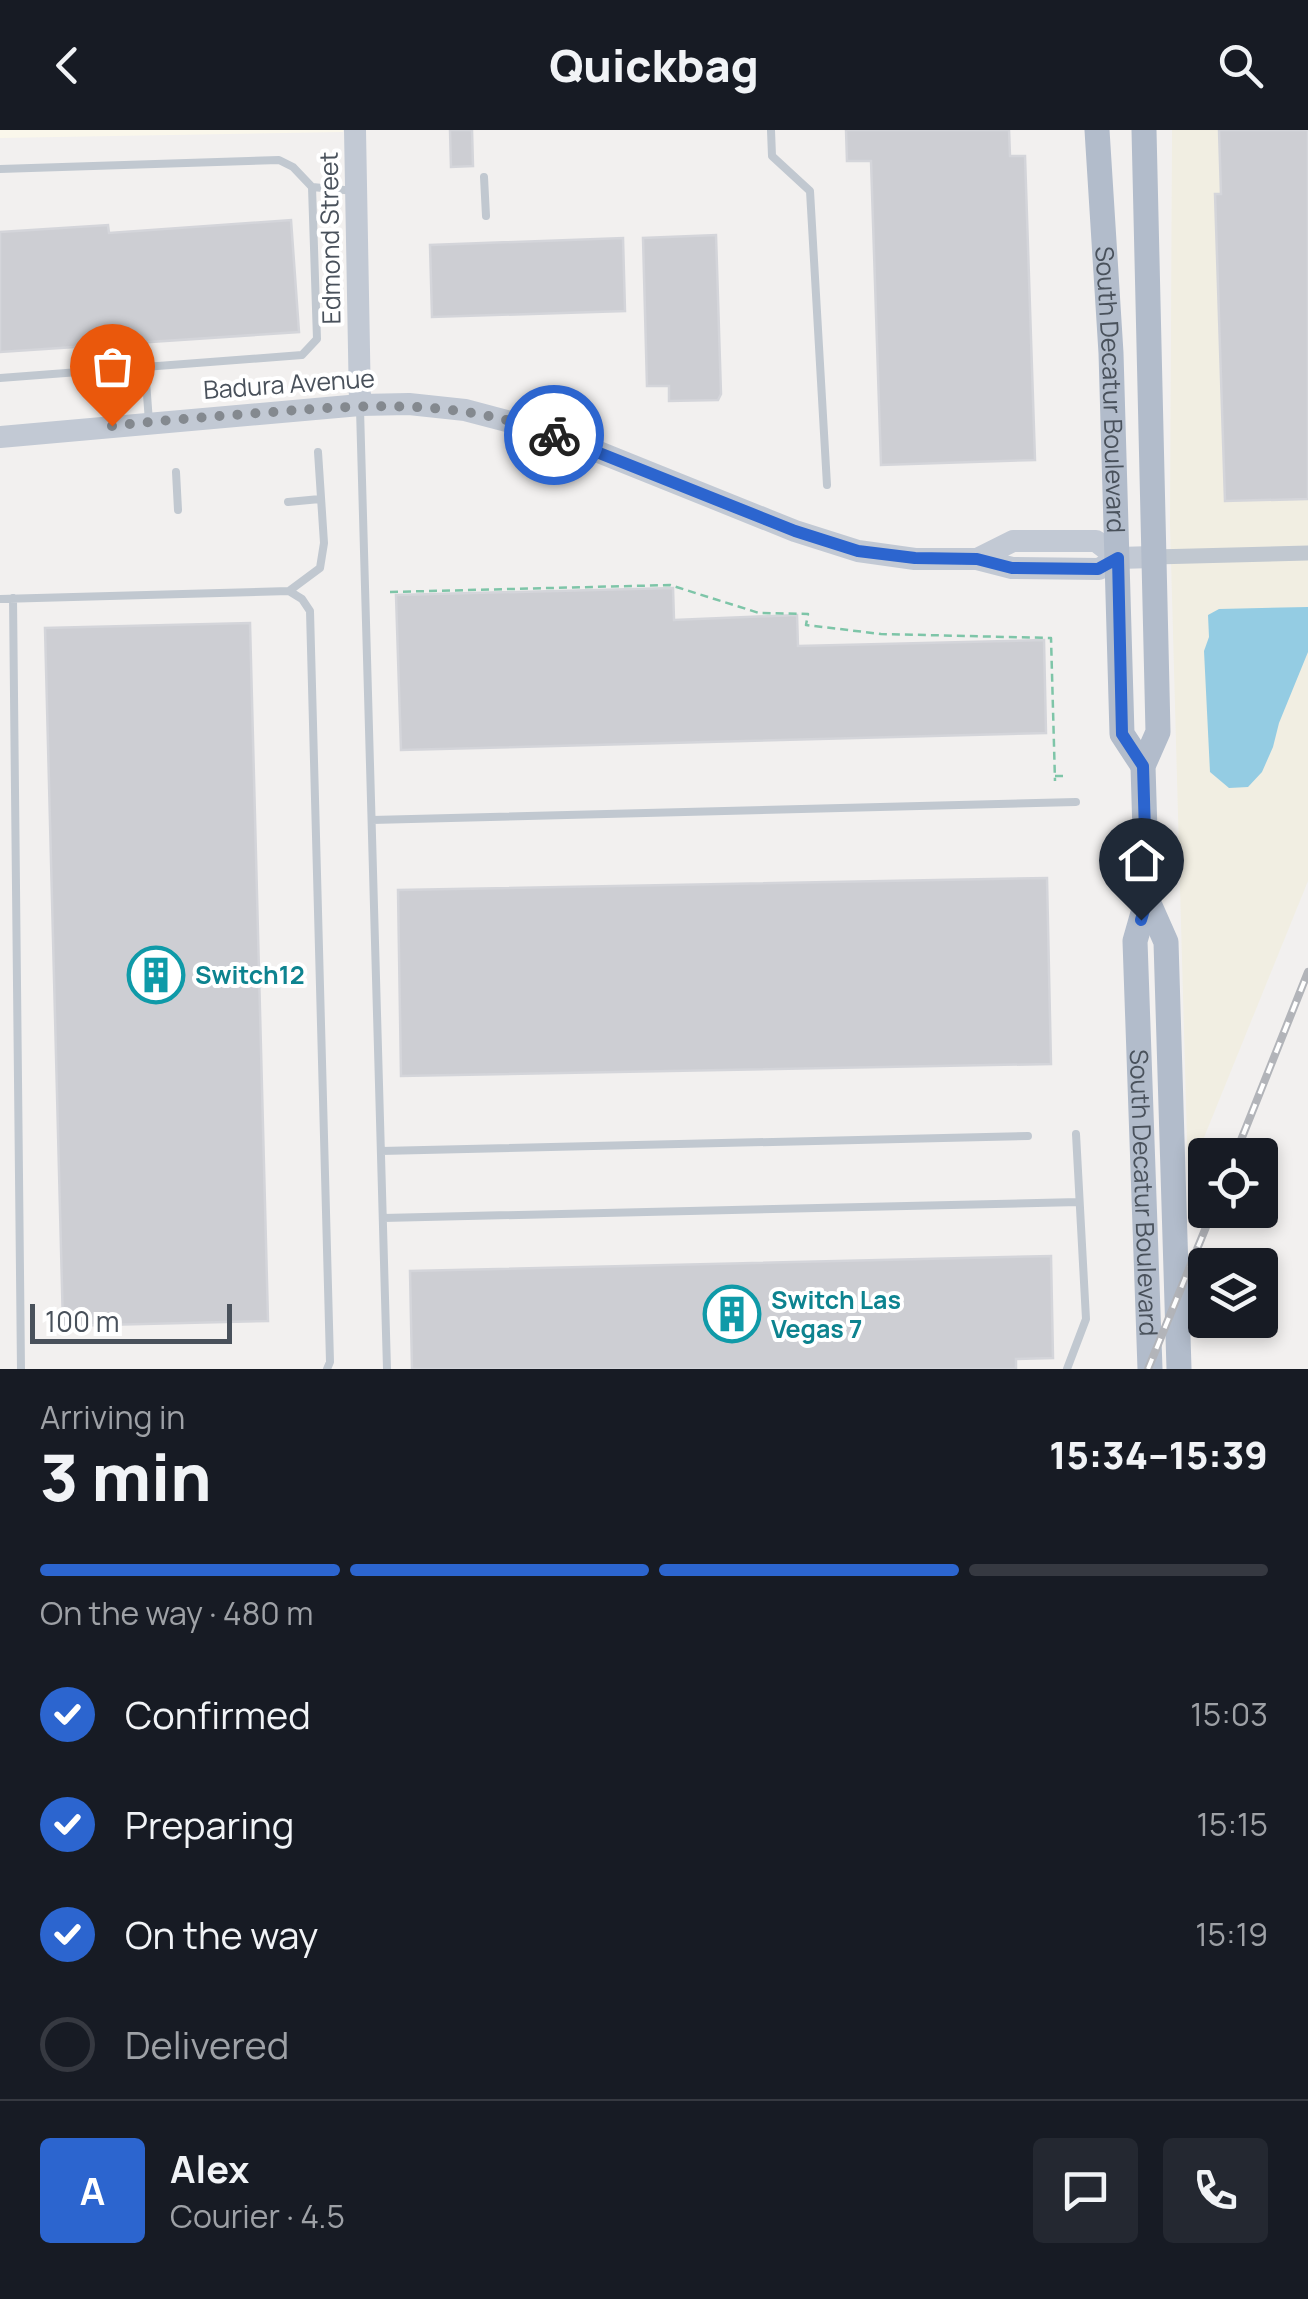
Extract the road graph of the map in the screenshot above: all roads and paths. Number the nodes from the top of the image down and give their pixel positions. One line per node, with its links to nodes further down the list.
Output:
1 (356, 130): 8 (main road, Edmond Street)
2 (770, 130): 17 (lane)
3 (1097, 130): 23 (main road, South Decatur Boulevard)
4 (1144, 130): 22 (main road, South Decatur Boulevard)
5 (0, 169): 7 (lane)
6 (484, 177): 9 (lane)
7 (312, 187): 8 (lane); 10 (lane)
8 (357, 191): 12 (main road, Edmond Street)
9 (486, 216)
10 (145, 367): 11 (lane); 13 (lane)
11 (0, 378)
12 (360, 404): 13 (main road, Badura Avenue); 23 (main road, Badura Avenue); 31 (lane)
13 (149, 422): 14 (main road, Badura Avenue)
14 (0, 436)
15 (318, 452): 18 (lane)
16 (176, 472): 20 (lane)
17 (828, 485)
18 (320, 499): 19 (lane); 24 (lane)
19 (288, 502)
20 (178, 510)
21 (1308, 553): 22 (street, Badura Avenue)
22 (1154, 557): 23 (main road, Badura Avenue); 28 (main road, South Decatur Boulevard)
23 (1118, 558): 28 (main road, South Decatur Boulevard)
24 (289, 591): 26 (lane); 39 (lane)
25 (390, 592): 29 (path)
26 (13, 598): 27 (lane); 38 (lane)
27 (0, 599)
28 (1143, 766): 32 (main road, South Decatur Boulevard)
29 (1066, 776)
30 (1076, 802): 31 (lane)
31 (372, 820): 35 (lane)
32 (1147, 900): 42 (main road, South Decatur Boulevard); 43 (main road, South Decatur Boulevard)
33 (1076, 1134): 36 (lane)
34 (1028, 1136): 35 (lane)
35 (381, 1152): 37 (lane)
36 (1079, 1202): 37 (lane); 41 (lane)
37 (383, 1218): 40 (lane)
38 (21, 1369)
39 (326, 1369)
40 (387, 1369)
41 (1066, 1369)
42 (1150, 1369)
43 (1180, 1369)

